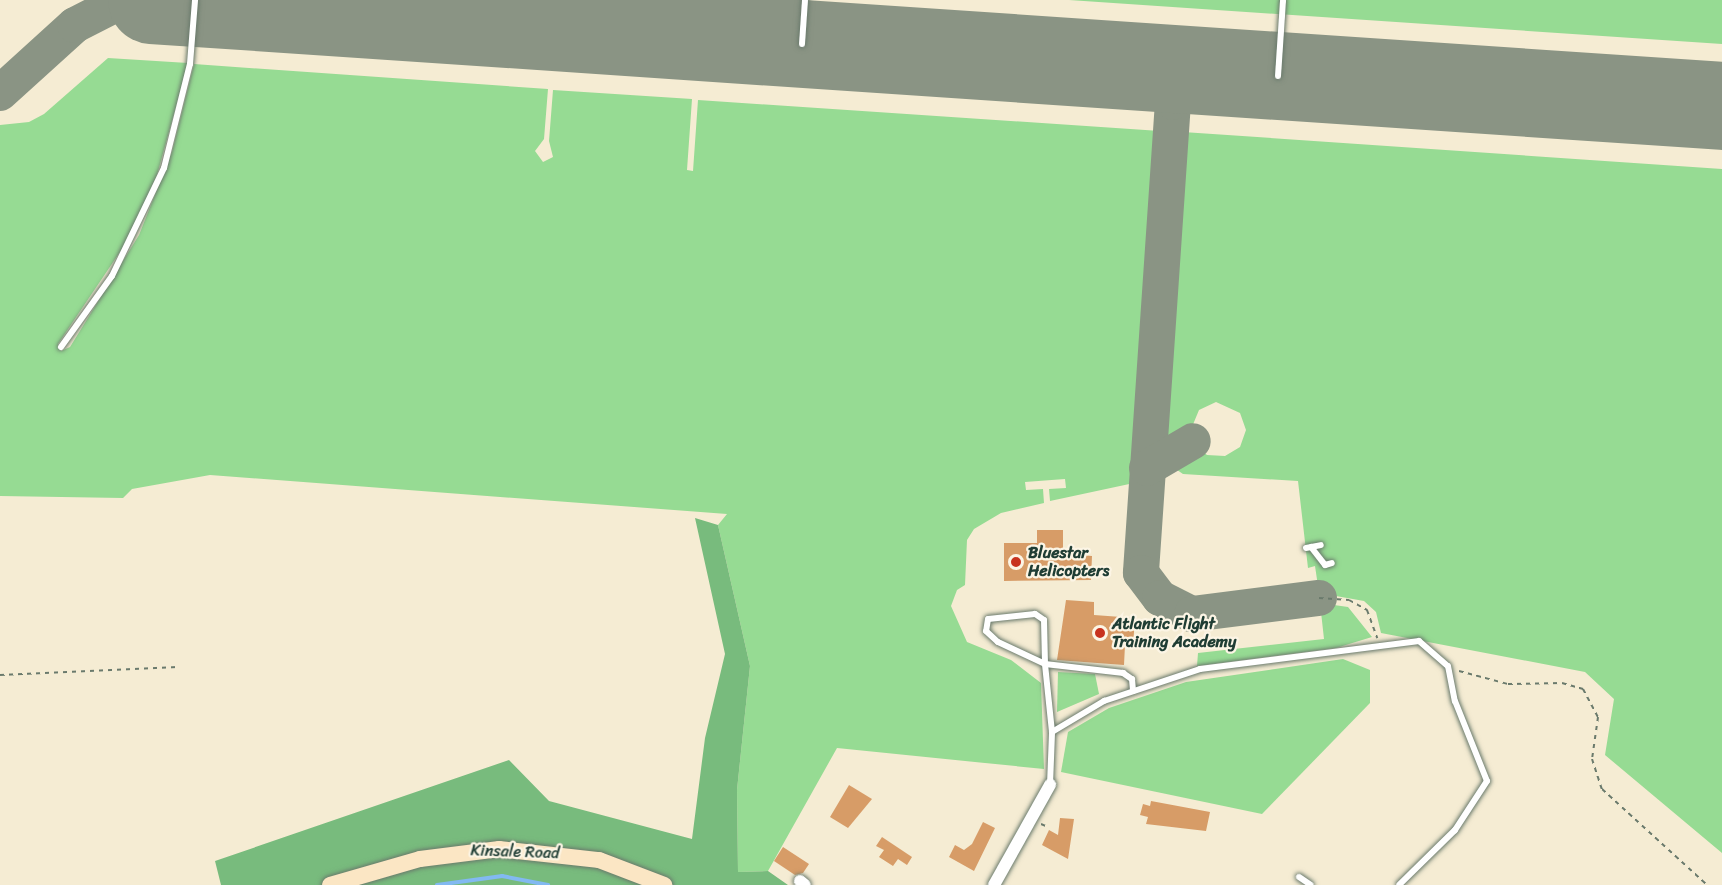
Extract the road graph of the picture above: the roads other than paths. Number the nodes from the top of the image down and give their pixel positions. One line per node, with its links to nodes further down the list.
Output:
1 (195, 0): 6 (lane)
2 (805, 0): 4 (lane)
3 (1283, 0): 5 (lane)
4 (802, 44)
5 (1278, 76)
6 (62, 347)
7 (1321, 545): 8 (lane)
8 (1332, 563)
9 (1045, 664): 9 (lane); 10 (lane); 11 (lane)
10 (1133, 691): 11 (lane); 18 (lane)
11 (1052, 732): 12 (lane)
12 (1050, 785): 16 (street)
13 (1299, 877): 17 (lane)
14 (330, 885): 15 (main road, Kinsale Road)
15 (664, 885)
16 (994, 885)
17 (1311, 885)
18 (1398, 885)

